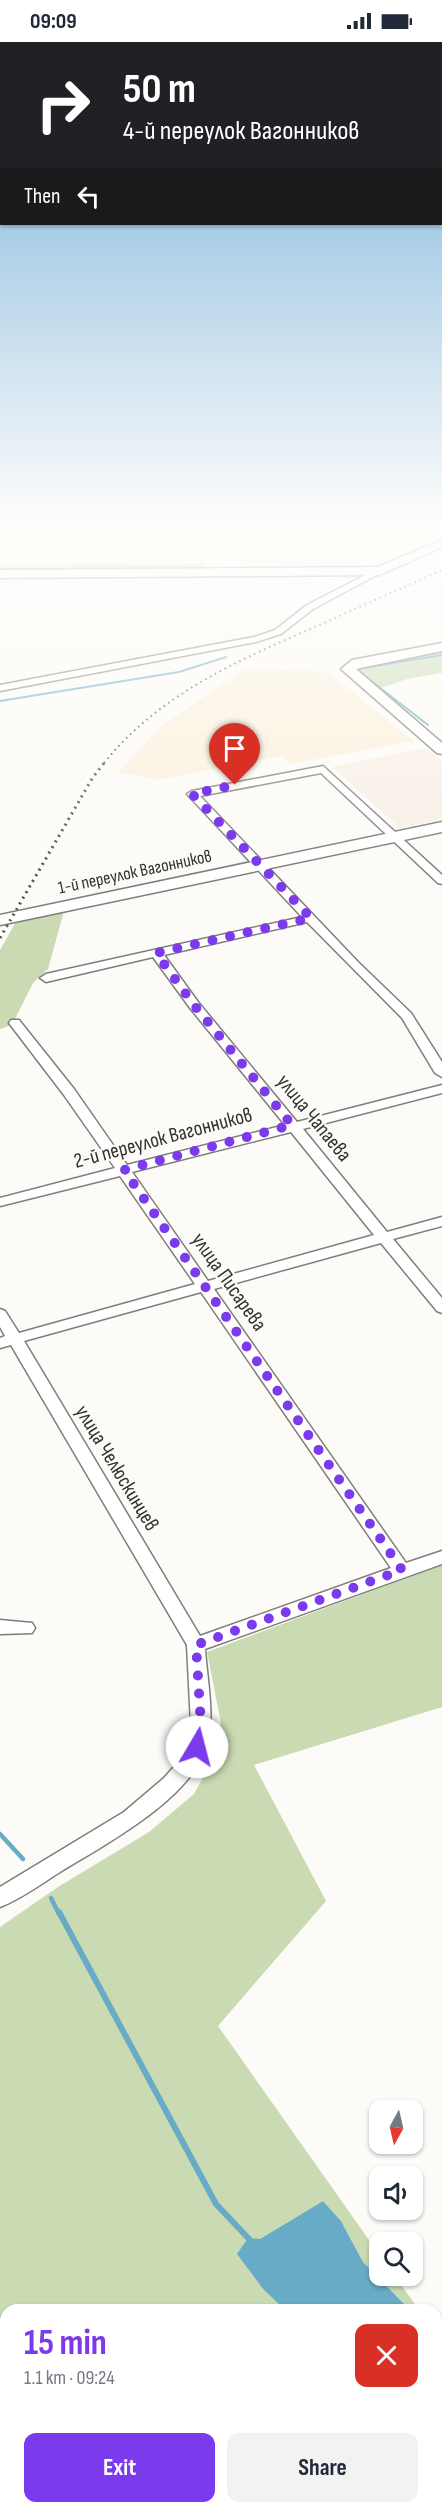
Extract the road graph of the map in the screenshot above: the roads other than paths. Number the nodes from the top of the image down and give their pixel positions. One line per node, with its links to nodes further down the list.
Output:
1 (238, 642): 3 (street)
2 (442, 647): 4 (main road)
3 (0, 687)
4 (440, 747)
5 (442, 827): 6 (main road, 1-й переулок Вагонников)
6 (393, 837): 7 (main road, 1-й переулок Вагонников); 7 (street); 8 (street)
7 (262, 866): 9 (street); 10 (main road, 1-й переулок Вагонников)
8 (442, 881)
9 (311, 918): 11 (street); 14 (street)
10 (6, 919)
11 (156, 953): 12 (street); 16 (street, улица Чапаева)
12 (46, 978)
13 (15, 1023): 17 (street, улица Писарева)
14 (442, 1073)
15 (442, 1089): 16 (street, 2-й переулок Вагонников)
16 (292, 1125): 17 (street, 2-й переулок Вагонников); 20 (street, улица Чапаева)
17 (124, 1170): 18 (street, 2-й переулок Вагонников); 21 (street, улица Писарева)
18 (0, 1202)
19 (442, 1221): 20 (street)
20 (384, 1238): 21 (street); 22 (street, улица Чапаева)
21 (207, 1287): 24 (street); 26 (street, улица Писарева)
22 (442, 1308)
23 (0, 1314): 24 (street, улица Челюскинцев)
24 (7, 1341): 29 (street, улица Челюскинцев)
25 (442, 1557): 26 (street)
26 (402, 1570): 29 (street)
27 (0, 1627): 28 (street)
28 (26, 1628)
29 (196, 1645): 30 (street)
30 (0, 1898)

